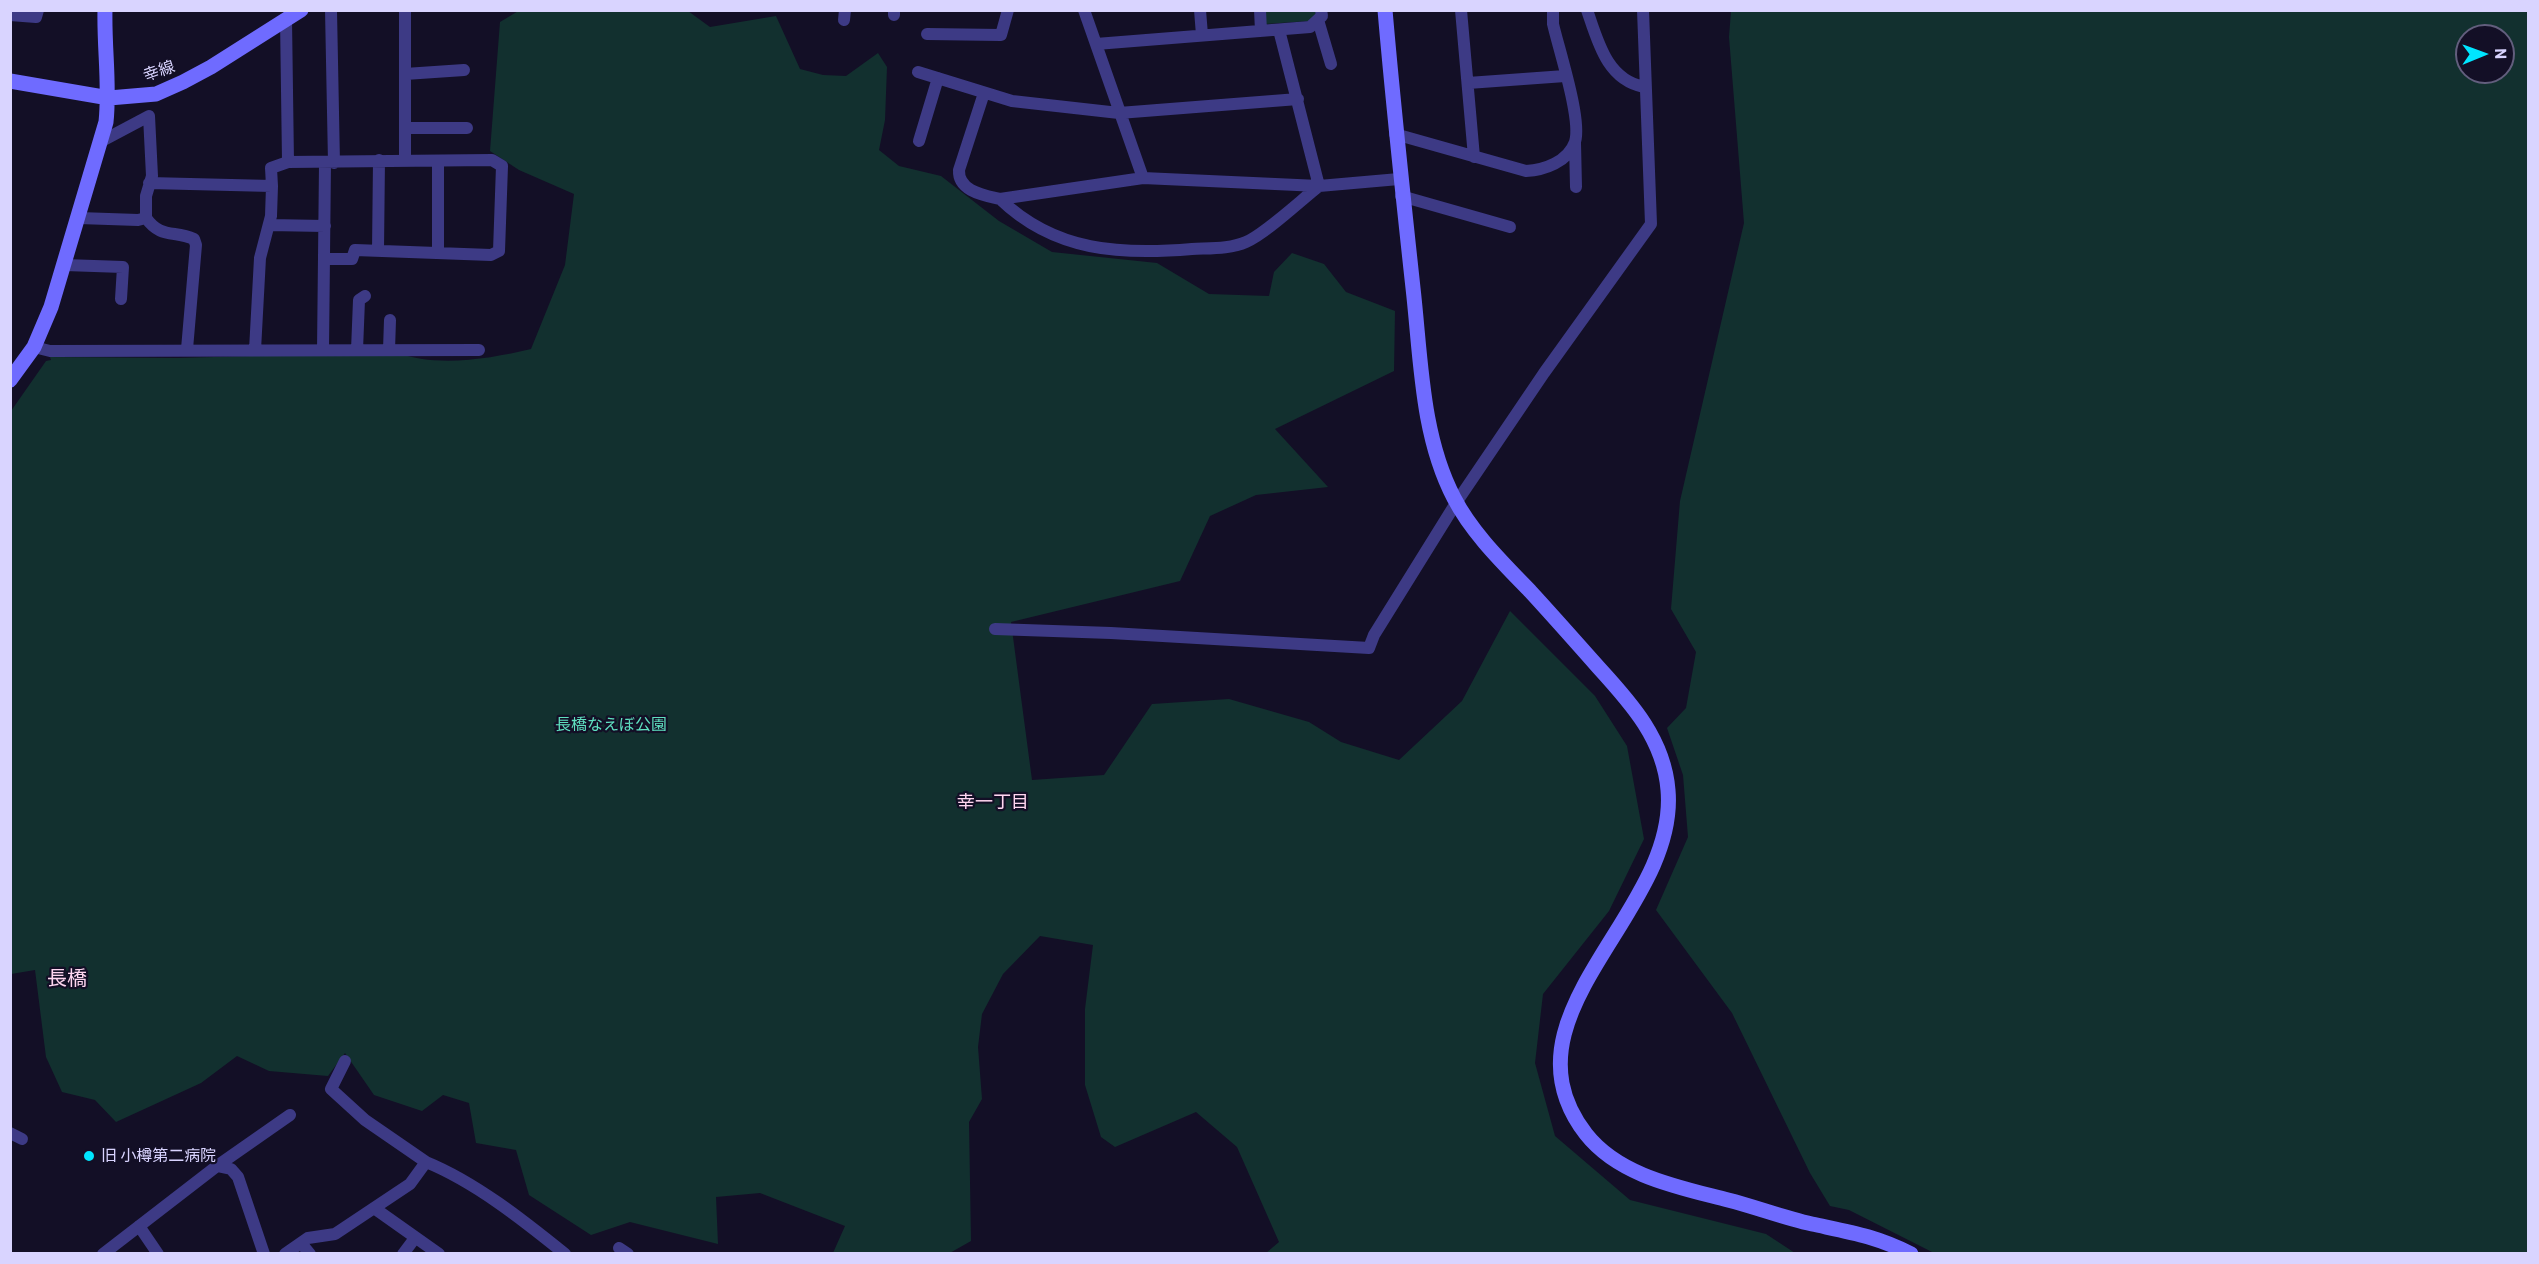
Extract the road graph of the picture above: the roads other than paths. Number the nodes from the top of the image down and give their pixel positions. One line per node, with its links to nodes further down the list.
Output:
1 (38, 10): 15 (street)
2 (105, 10): 33 (street)
3 (301, 10): 17 (street, 幸線)
4 (331, 10): 47 (street)
5 (405, 10): 26 (street)
6 (1008, 10): 20 (street)
7 (1084, 10): 22 (street)
8 (1200, 10): 21 (street)
9 (1260, 10): 19 (street)
10 (1385, 10): 38 (street)
11 (1461, 10): 30 (street)
12 (1553, 10): 27 (street)
13 (1587, 10): 31 (street)
14 (1643, 10): 31 (street)
15 (10, 15)
16 (1320, 15): 18 (street); 23 (street)
17 (286, 20): 33 (street, 幸線); 45 (street)
18 (1279, 30): 19 (street); 34 (street)
19 (1261, 31): 21 (street)
20 (927, 34)
21 (1202, 35): 22 (street)
22 (1096, 44): 35 (street)
23 (1331, 64)
24 (464, 70): 26 (street)
25 (918, 72): 28 (street)
26 (405, 74): 36 (street)
27 (1565, 76): 30 (street); 41 (street)
28 (938, 78): 32 (street); 39 (street)
29 (10, 81): 33 (street, 幸線)
30 (1468, 83): 42 (street)
31 (1644, 87): 76 (street)
32 (984, 93): 35 (street); 55 (street)
33 (108, 98): 40 (street)
34 (1298, 99): 35 (street); 52 (street)
35 (1119, 114): 48 (street)
36 (405, 128): 37 (street); 44 (street)
37 (467, 128)
38 (1395, 134): 42 (street); 49 (street)
39 (919, 141)
40 (100, 142): 50 (street); 56 (street)
41 (1575, 143): 42 (street); 53 (street)
42 (1474, 157)
43 (379, 160): 44 (street); 47 (street); 61 (street)
44 (405, 160): 46 (street)
45 (288, 162): 47 (street); 51 (street)
46 (438, 162): 62 (street); 62 (street)
47 (330, 163): 59 (street)
48 (1143, 178): 52 (street); 55 (street)
49 (1399, 179): 52 (street); 54 (street)
50 (149, 183): 51 (street); 57 (street)
51 (272, 186): 58 (street)
52 (1319, 186): 55 (street)
53 (1576, 187)
54 (1401, 196): 60 (street); 76 (street)
55 (1000, 199)
56 (79, 218): 57 (street); 64 (street)
57 (146, 218): 69 (street)
58 (268, 225): 59 (street); 70 (street)
59 (325, 226): 63 (street)
60 (1510, 227)
61 (378, 250): 62 (street); 63 (street)
62 (438, 253)
63 (325, 259): 71 (street)
64 (65, 265): 66 (street); 68 (street)
65 (365, 296): 72 (street)
66 (121, 299)
67 (390, 320): 73 (street)
68 (34, 347): 69 (street); 75 (street)
69 (187, 350): 70 (street)
70 (255, 350): 71 (street)
71 (323, 350): 72 (street)
72 (357, 350): 73 (street)
73 (389, 350): 74 (street)
74 (479, 350)
75 (10, 380)
76 (1456, 503): 77 (street); 96 (street)
77 (995, 629)
78 (345, 1061): 82 (street)
79 (290, 1115): 83 (street)
80 (10, 1133): 81 (street)
81 (22, 1139)
82 (426, 1162): 84 (street); 95 (street)
83 (217, 1166): 85 (street); 90 (street)
84 (374, 1208): 86 (street); 87 (street)
85 (139, 1226): 88 (street); 89 (street)
86 (415, 1238): 93 (street); 94 (street)
87 (301, 1243): 91 (street); 92 (street)
88 (103, 1254)
89 (158, 1254)
90 (264, 1254)
91 (285, 1254)
92 (310, 1254)
93 (403, 1254)
94 (439, 1254)
95 (565, 1254)
96 (1911, 1254)

